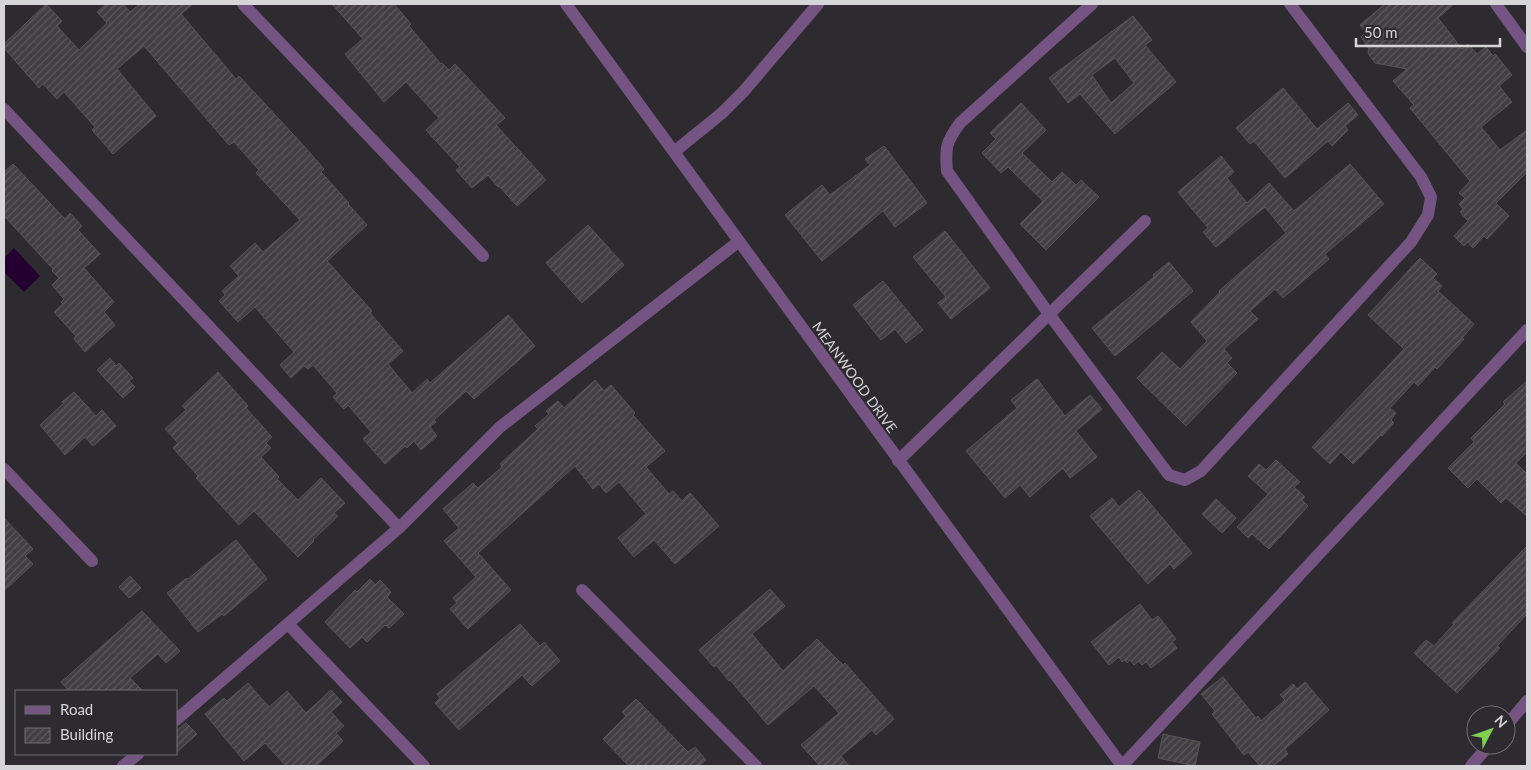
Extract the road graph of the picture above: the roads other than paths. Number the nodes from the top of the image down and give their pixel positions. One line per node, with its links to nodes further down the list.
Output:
1 (244, 4): 12 (street)
2 (566, 4): 9 (street, MEANWOOD DRIVE)
3 (818, 4): 9 (street)
4 (1092, 4): 13 (street)
5 (1290, 4): 13 (street)
6 (1496, 4): 7 (street)
7 (1527, 47)
8 (4, 109): 17 (street)
9 (674, 152): 11 (street, MEANWOOD DRIVE)
10 (1145, 221): 13 (street)
11 (738, 242): 15 (street, MEANWOOD DRIVE); 17 (street)
12 (483, 256)
13 (1049, 314): 15 (street)
14 (1527, 330): 29 (street)
15 (898, 461): 29 (street, MEANWOOD DRIVE)
16 (4, 469): 18 (street)
17 (399, 528): 20 (street)
18 (92, 561)
19 (582, 590): 28 (street)
20 (288, 624): 23 (street); 27 (street)
21 (1527, 701): 22 (street)
22 (1516, 714)
23 (178, 718)
24 (137, 755): 26 (street)
25 (1480, 755): 30 (street)
26 (123, 766)
27 (424, 766)
28 (756, 766)
29 (1122, 766)
30 (1471, 766)

